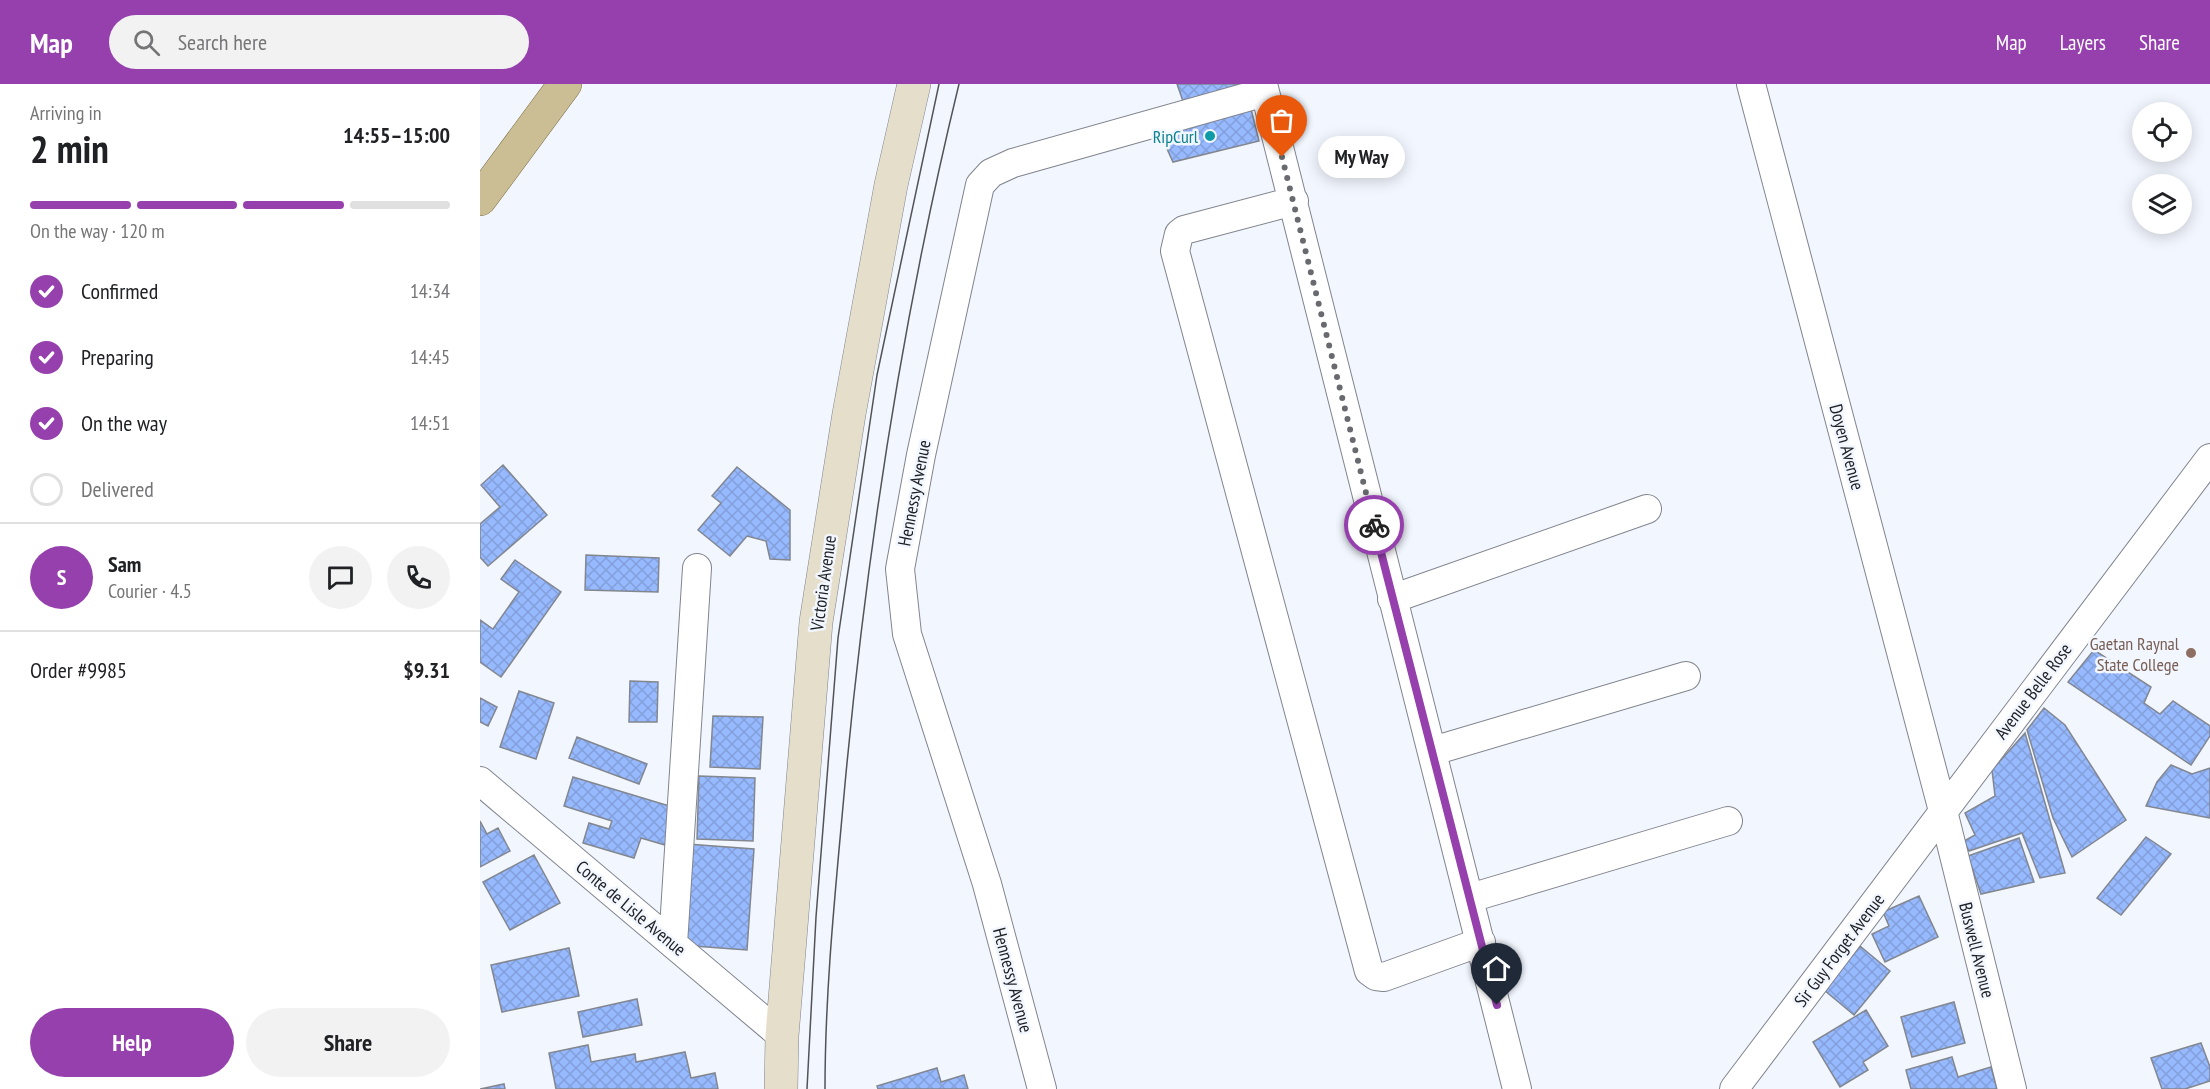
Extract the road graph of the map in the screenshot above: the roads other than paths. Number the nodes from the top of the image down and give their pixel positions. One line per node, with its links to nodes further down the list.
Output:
1 (565, 84): 5 (main road)
2 (914, 84): 19 (main road, Victoria Avenue)
3 (1751, 84): 14 (street, Doyen Avenue)
4 (1264, 88): 6 (street); 21 (street, Hennessy Avenue)
5 (480, 200)
6 (1294, 201): 10 (street); 17 (street)
7 (2210, 458): 14 (street, Avenue Belle Rose)
8 (1647, 509): 10 (street)
9 (697, 568): 18 (street)
10 (1392, 599): 12 (street)
11 (1686, 676): 12 (street)
12 (1433, 751): 16 (street)
13 (480, 781): 18 (street, Conte de Lisle Avenue)
14 (1943, 811): 23 (street, Sir Guy Forget Avenue); 24 (street, Buswell Avenue)
15 (1728, 821): 16 (street)
16 (1470, 898): 17 (street)
17 (1481, 942): 22 (street)
18 (673, 944): 19 (street, Conte de Lisle Avenue)
19 (782, 1036): 20 (main road, Victoria Avenue)
20 (781, 1089)
21 (1042, 1089)
22 (1517, 1089)
23 (1734, 1089)
24 (2012, 1089)

